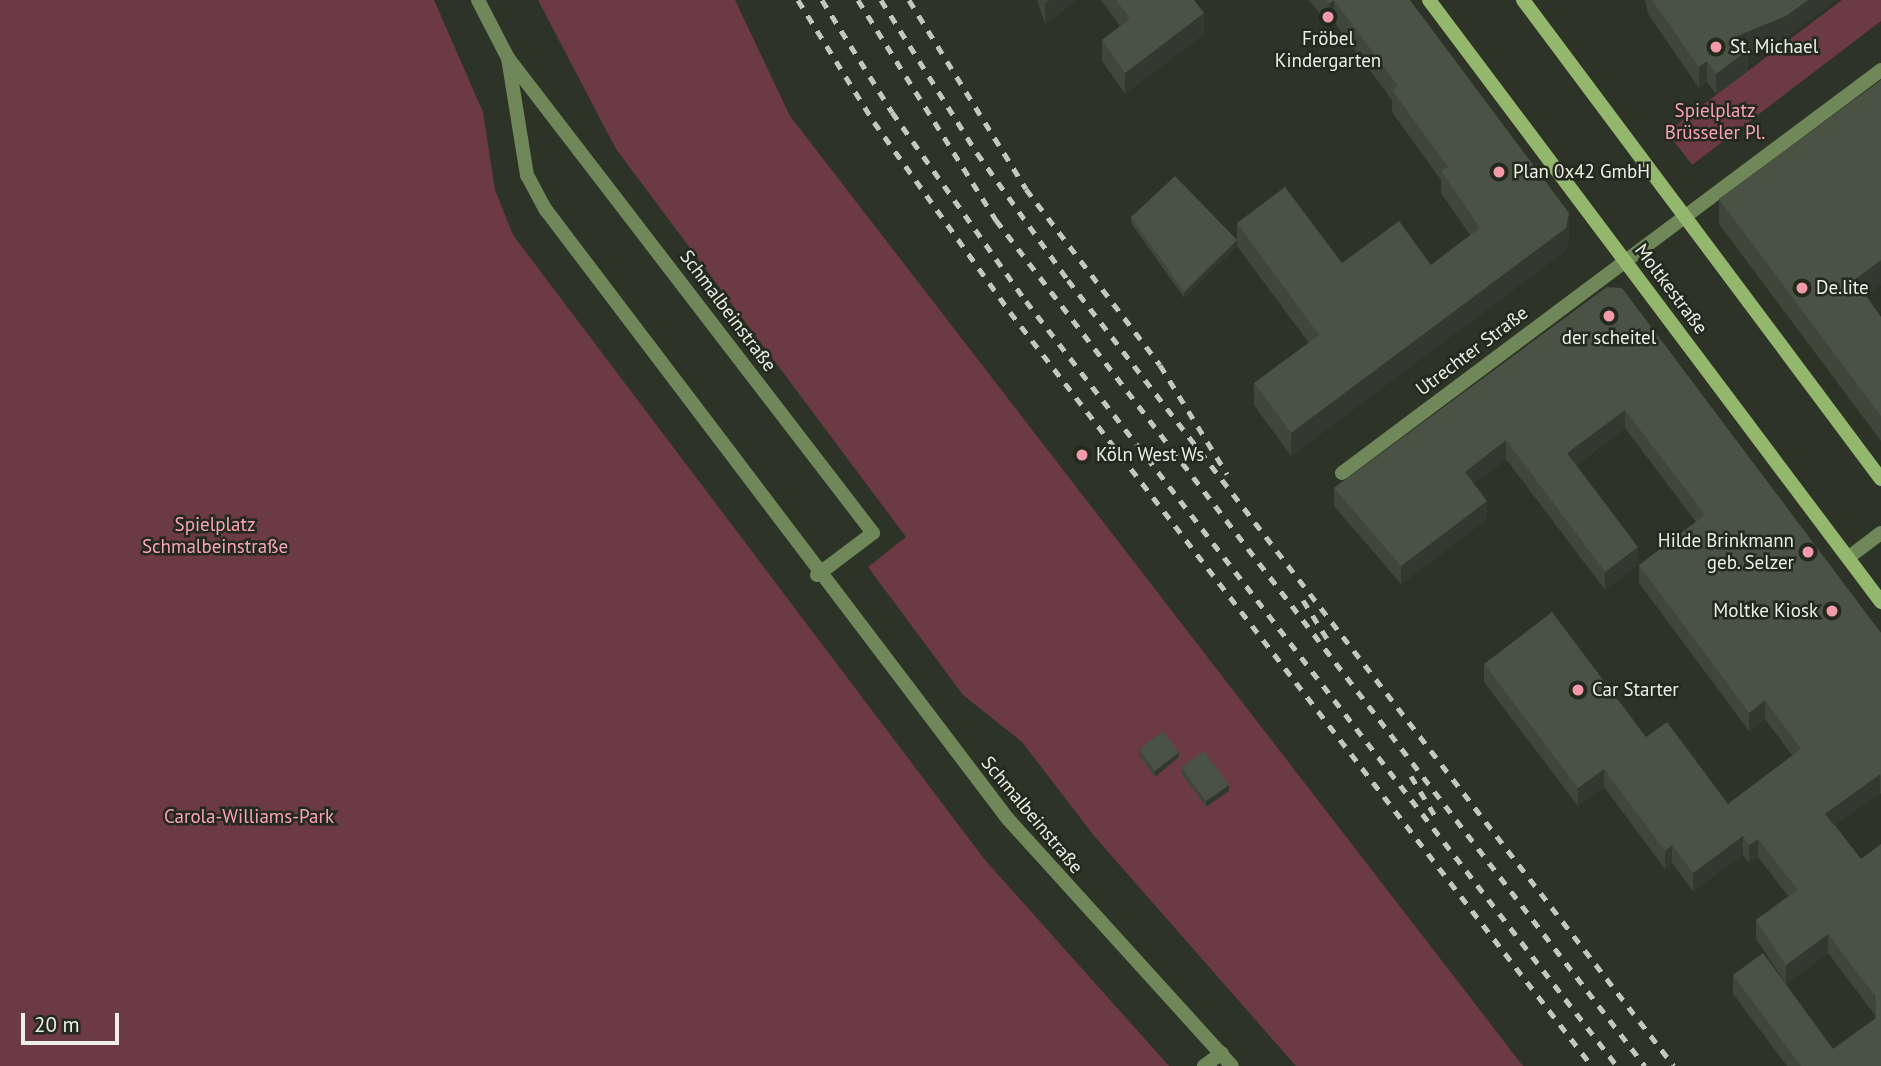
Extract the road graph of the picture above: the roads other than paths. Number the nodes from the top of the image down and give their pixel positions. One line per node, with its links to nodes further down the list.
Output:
1 (478, 0): 4 (street, Schmalbeinstraße)
2 (1429, 0): 7 (street, Moltkestraße)
3 (1523, 0): 6 (street)
4 (508, 58): 12 (street, Schmalbeinstraße); 12 (street, Schmalbeinstraße)
5 (1881, 70): 6 (street, Utrechter Straße)
6 (1685, 216): 7 (street, Utrechter Straße); 9 (street)
7 (1625, 261): 8 (street, Utrechter Straße); 11 (street, Moltkestraße)
8 (1342, 473)
9 (1881, 479)
10 (1881, 533): 11 (street)
11 (1849, 557): 13 (street, Moltkestraße)
12 (817, 575): 14 (street, Schmalbeinstraße)
13 (1881, 602)
14 (1222, 1053): 15 (street); 16 (street, Schmalbeinstraße)
15 (1204, 1066)
16 (1232, 1066)

